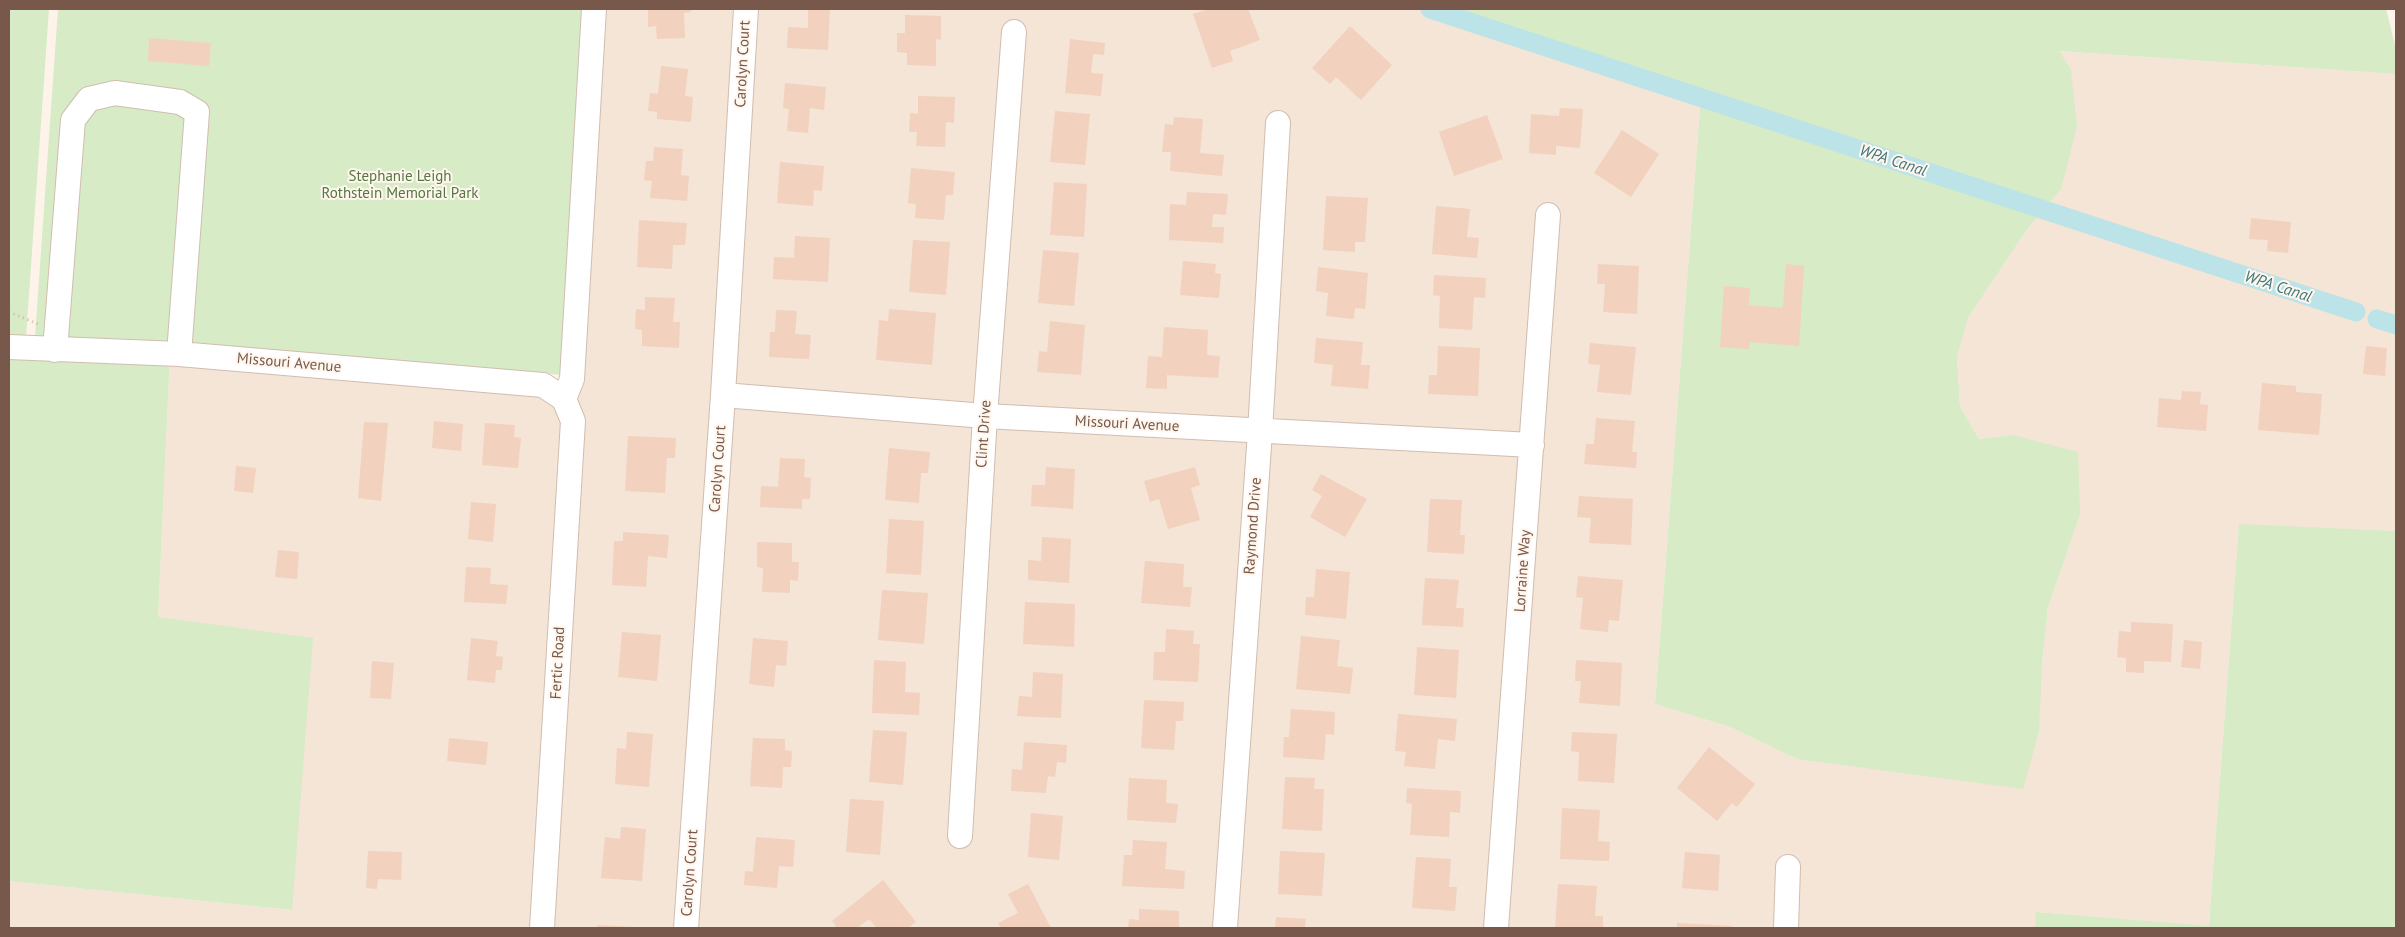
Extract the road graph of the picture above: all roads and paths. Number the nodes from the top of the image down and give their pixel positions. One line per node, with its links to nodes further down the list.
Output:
1 (594, 9): 11 (street)
2 (746, 9): 10 (street, Carolyn Court)
3 (1014, 32): 12 (street, Clint Drive)
4 (1278, 123): 13 (street, Raymond Drive)
5 (1548, 215): 14 (street, Lorraine Way)
6 (9, 312): 7 (path)
7 (56, 341): 8 (street, Missouri Avenue); 9 (street, Missouri Avenue); 9 (street)
8 (9, 347)
9 (179, 354): 11 (street, Missouri Avenue)
10 (723, 394): 12 (street, Missouri Avenue); 18 (street, Carolyn Court)
11 (564, 399): 17 (street, Fertic Road)
12 (985, 416): 13 (street, Missouri Avenue); 15 (street, Clint Drive)
13 (1260, 432): 14 (street, Missouri Avenue); 19 (street, Raymond Drive)
14 (1532, 445): 20 (street, Lorraine Way)
15 (960, 836)
16 (1788, 867): 21 (street)
17 (542, 928)
18 (686, 928)
19 (1225, 928)
20 (1496, 928)
21 (1786, 928)

